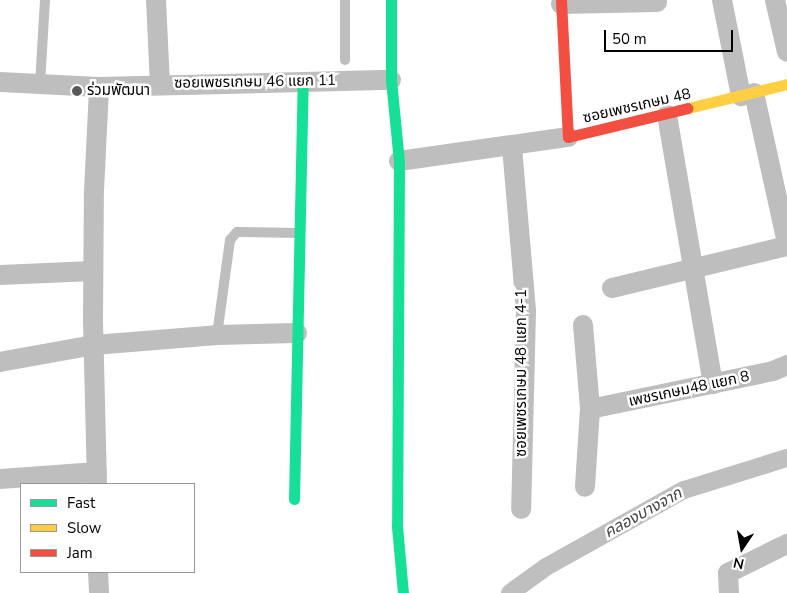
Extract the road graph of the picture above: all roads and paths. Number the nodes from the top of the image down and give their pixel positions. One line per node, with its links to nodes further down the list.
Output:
1 (45, 0): 14 (lane)
2 (156, 0): 15 (street)
3 (345, 0): 10 (lane)
4 (391, 0): 11 (street)
5 (722, 0): 18 (street)
6 (775, 0): 9 (street)
7 (561, 2): 8 (street); 20 (street, ซอยเพชรเกษม 48)
8 (657, 2)
9 (787, 52)
10 (345, 60)
11 (391, 80): 12 (street, ซอยเพชรเกษม 46 แยก 11); 22 (street)
12 (303, 81): 15 (street, ซอยเพชรเกษม 46 แยก 11); 23 (street)
13 (0, 82): 14 (street, ซอยเพชรเกษม 46 แยก 11)
14 (40, 84): 17 (street, ซอยเพชรเกษม 46 แยก 11)
15 (160, 84): 17 (street, ซอยเพชรเกษม 46 แยก 11)
16 (787, 84): 18 (street, ซอยเพชรเกษม 48)
17 (99, 87): 26 (street)
18 (748, 94): 19 (street, ซอยเพชรเกษม 48); 24 (street)
19 (667, 115): 20 (street, ซอยเพชรเกษม 48); 25 (street)
20 (568, 137): 21 (street)
21 (512, 147): 22 (street); 41 (street, ซอยเพชรเกษม 48 แยก 4-1)
22 (398, 161): 43 (street)
23 (300, 233): 30 (street); 31 (lane)
24 (787, 245): 25 (street)
25 (693, 267): 28 (street); 35 (street)
26 (93, 271): 27 (street); 32 (street)
27 (0, 275)
28 (612, 288)
29 (583, 325): 36 (street)
30 (297, 333): 31 (street); 40 (street)
31 (217, 335): 32 (street)
32 (94, 345): 33 (street); 37 (street)
33 (0, 362)
34 (787, 365): 35 (street, เพชรเกษม48 แยก 8)
35 (713, 384): 36 (street, เพชรเกษม48 แยก 8)
36 (590, 409): 39 (street)
37 (97, 478): 38 (street)
38 (0, 479)
39 (585, 487)
40 (294, 499)
41 (521, 509)
42 (787, 544): 44 (street)
43 (403, 593)
44 (729, 593)

